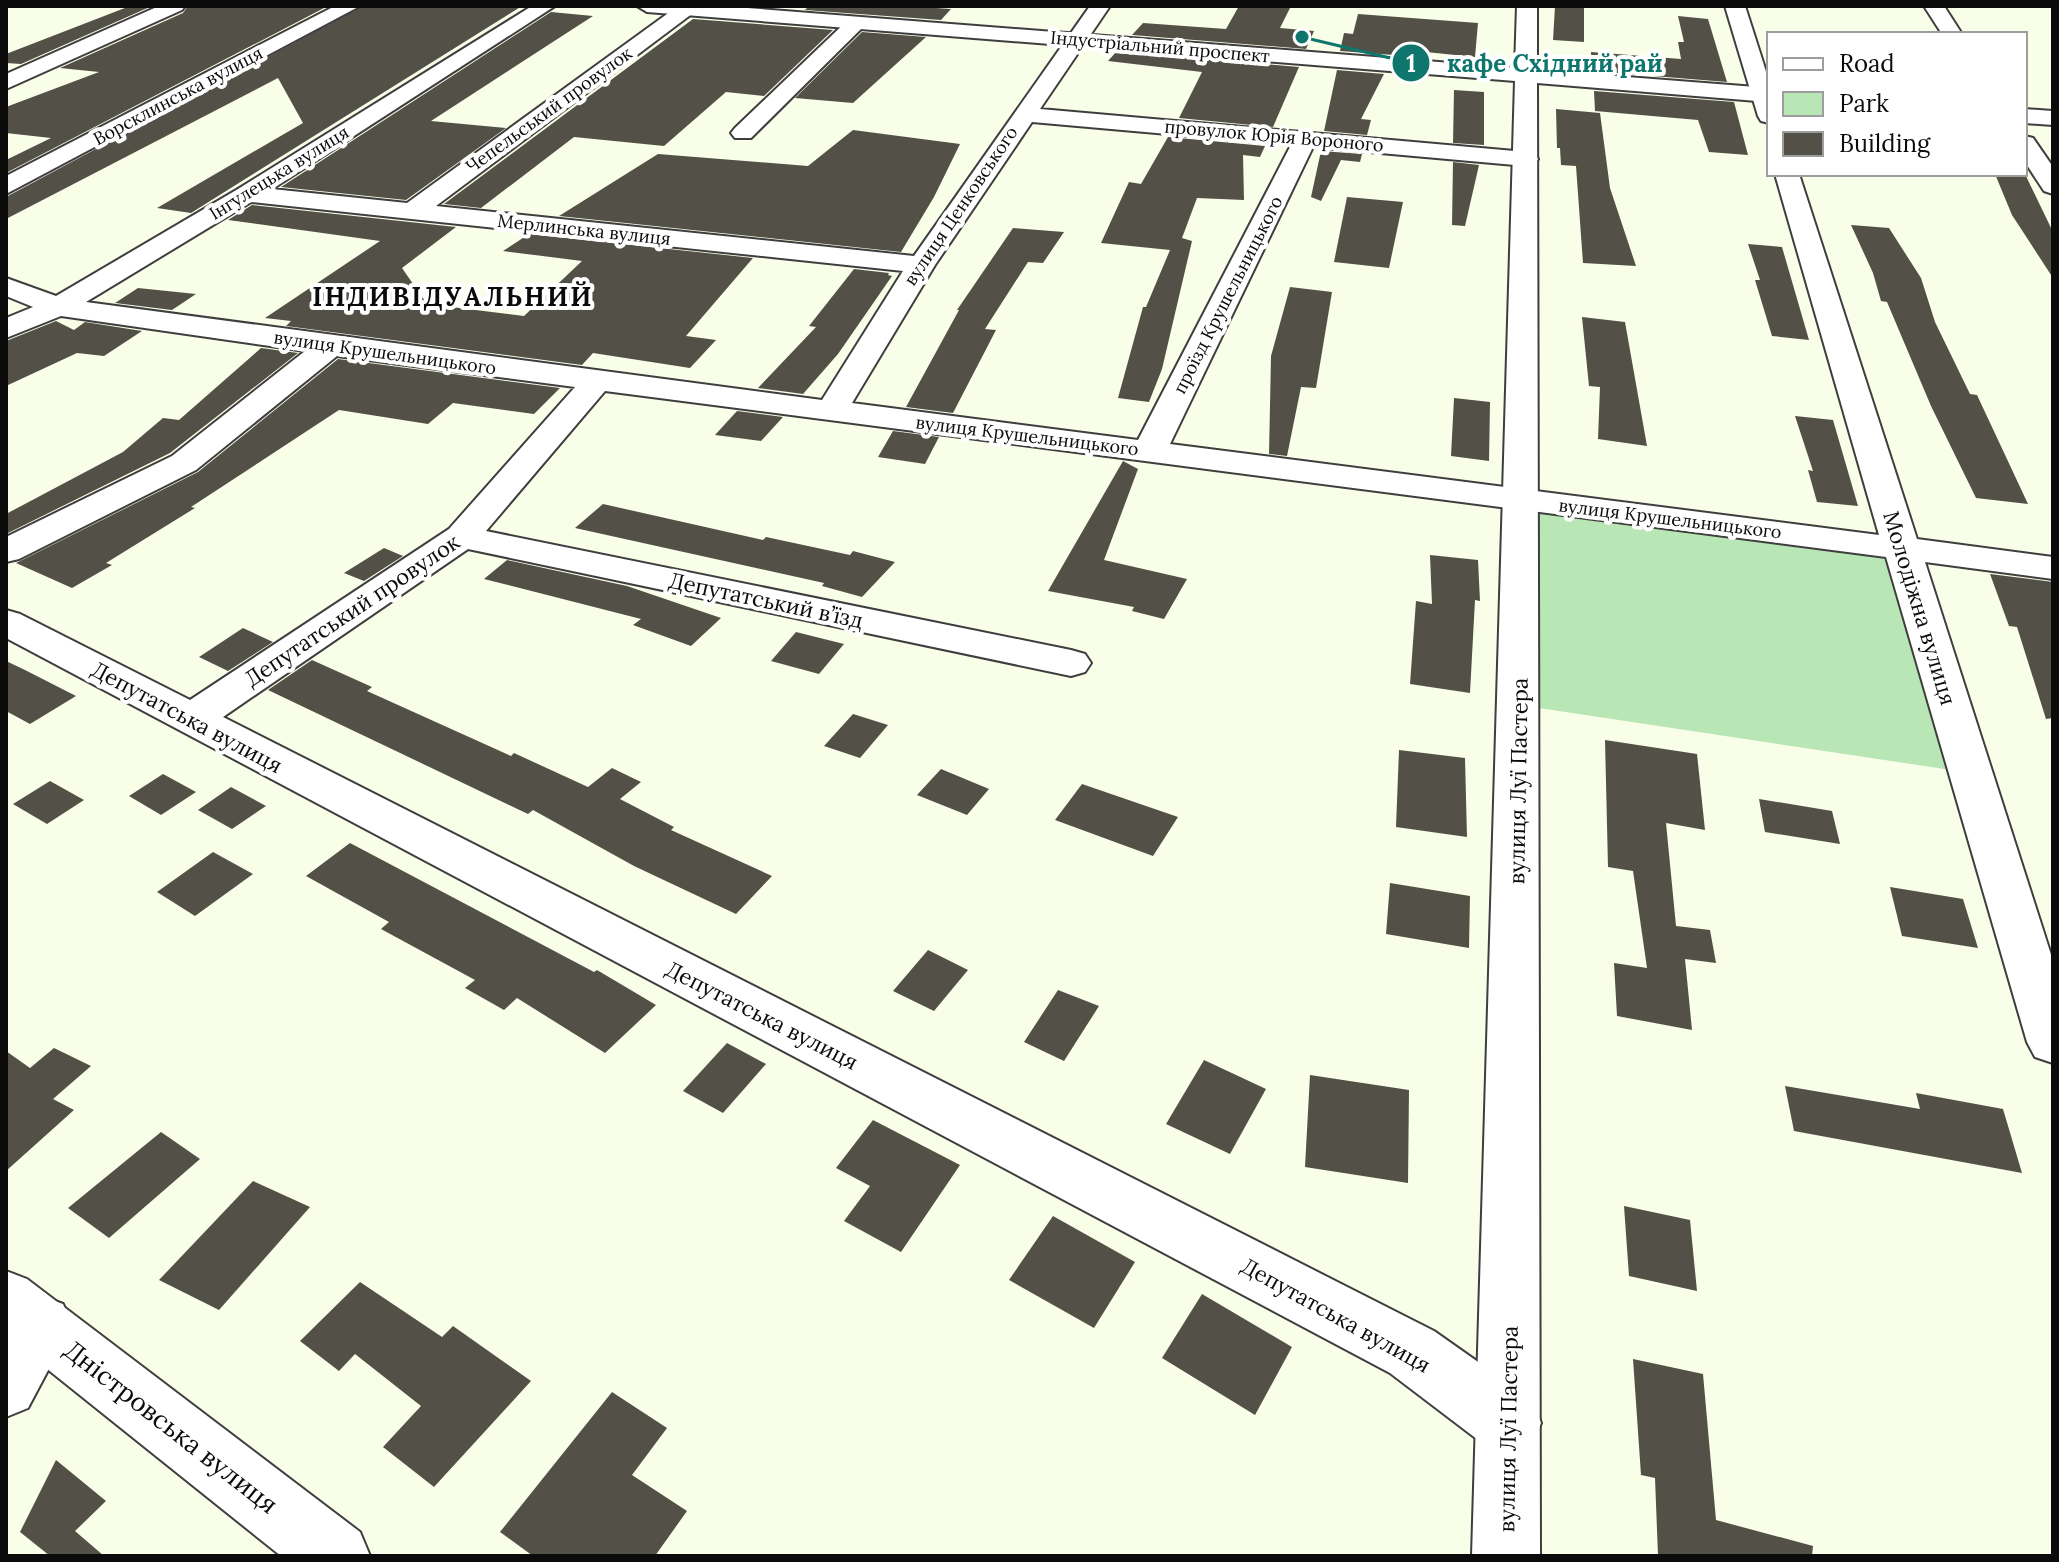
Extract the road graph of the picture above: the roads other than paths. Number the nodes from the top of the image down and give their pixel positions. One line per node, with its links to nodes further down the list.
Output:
1 (175, 6): 14 (street)
2 (350, 6): 24 (street, Ворсклинська вулиця)
3 (545, 6): 26 (street, Інгулецька вулиця)
4 (647, 6): 9 (street, Індустріальний проспект)
5 (1100, 6): 12 (street, вулиця Ценковського)
6 (1527, 6): 13 (street, вулиця Луї Пастера)
7 (1735, 6): 15 (street)
8 (1934, 6): 11 (street)
9 (686, 9): 10 (street, Індустріальний проспект); 27 (street, Чепельський провулок)
10 (856, 23): 12 (street, Індустріальний проспект); 19 (street)
11 (1951, 32)
12 (1075, 40): 13 (street, Індустріальний проспект); 16 (street, вулиця Ценковського)
13 (1527, 76): 15 (street, Індустріальний проспект); 22 (street, вулиця Луї Пастера)
14 (6, 82)
15 (1767, 102)
16 (1023, 114): 20 (street, провулок Юрія Вороного); 28 (street, вулиця Ценковського)
17 (2027, 116): 18 (street)
18 (2053, 118)
19 (743, 133)
20 (1306, 138): 22 (street, провулок Юрія Вороного); 35 (street, проїзд Крушельницького)
21 (2027, 146): 25 (street)
22 (1526, 159): 36 (street, вулиця Луї Пастера)
23 (1788, 176): 38 (street, Молодіжна вулиця)
24 (6, 186)
25 (2053, 186)
26 (247, 194): 27 (street, Мерлинська вулиця); 30 (street, Інгулецька вулиця)
27 (412, 212): 28 (street, Мерлинська вулиця)
28 (921, 265): 34 (street, вулиця Ценковського)
29 (6, 286): 30 (street, вулиця Крушельницького)
30 (58, 307): 31 (street, Інгулецька вулиця); 32 (street, вулиця Крушельницького)
31 (6, 329)
32 (331, 346): 33 (street, вулиця Крушельницького); 39 (street)
33 (597, 381): 34 (street, вулиця Крушельницького); 37 (street, Депутатський провулок)
34 (831, 411): 35 (street, вулиця Крушельницького)
35 (1149, 452): 36 (street, вулиця Крушельницького)
36 (1521, 499): 38 (street, вулиця Крушельницького); 47 (street, вулиця Луї Пастера)
37 (462, 537): 42 (street, Депутатський в’їзд); 43 (street, Депутатський провулок)
38 (1902, 548): 40 (street, вулиця Крушельницького); 44 (street, Молодіжна вулиця)
39 (6, 551)
40 (2053, 568)
41 (6, 622): 43 (street, Депутатська вулиця)
42 (1071, 663)
43 (191, 719): 47 (street, Депутатська вулиця)
44 (2053, 1042)
45 (23, 1312): 46 (street); 48 (street, Дністровська вулиця)
46 (6, 1386)
47 (1509, 1423): 49 (street, вулиця Луї Пастера)
48 (336, 1556)
49 (1506, 1556)

